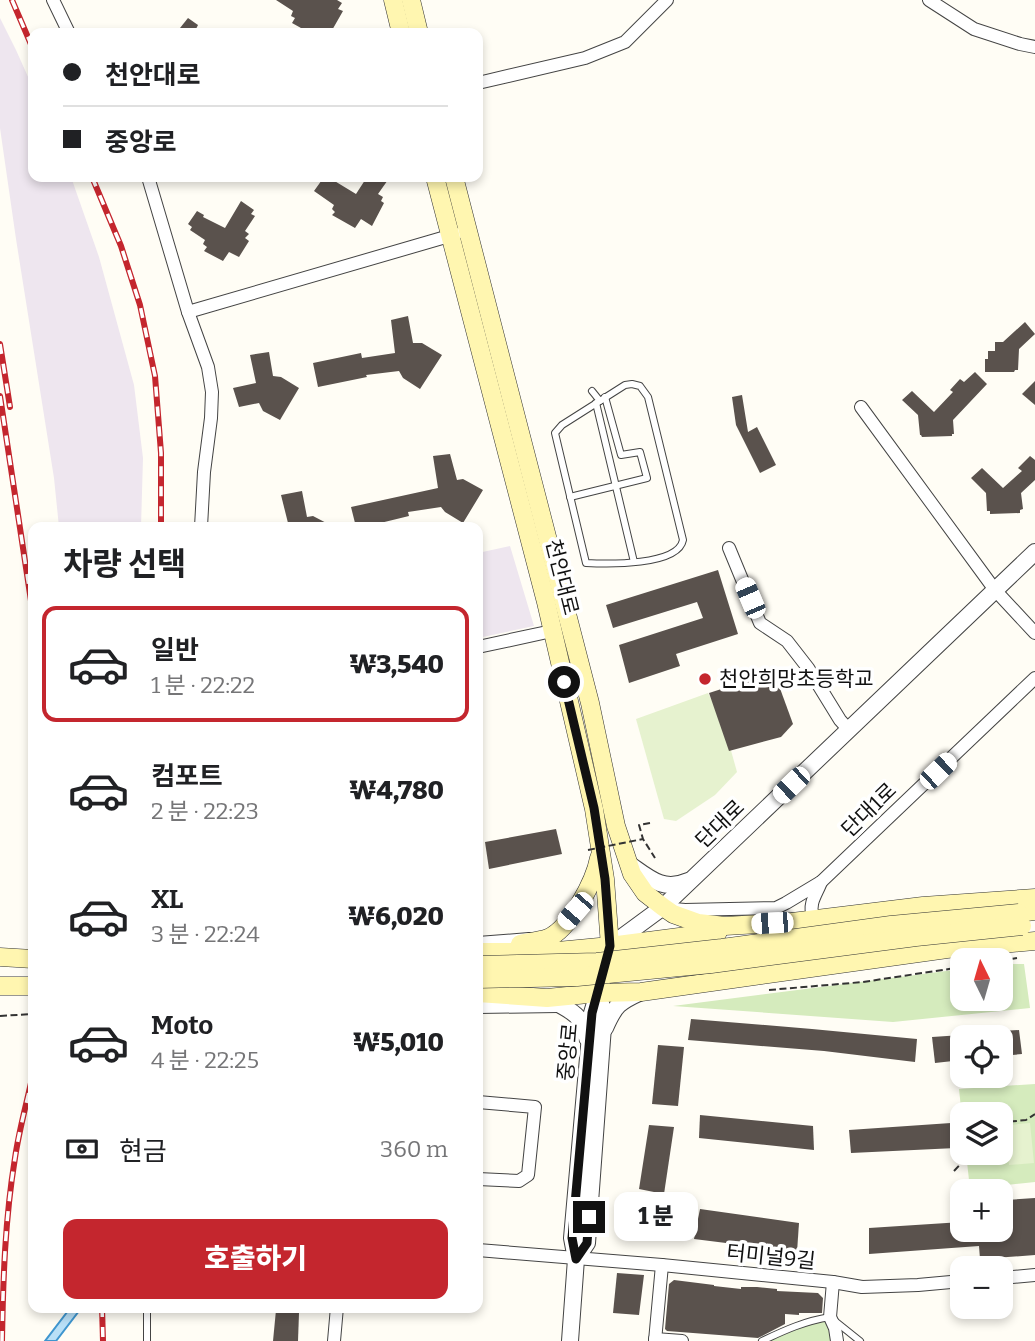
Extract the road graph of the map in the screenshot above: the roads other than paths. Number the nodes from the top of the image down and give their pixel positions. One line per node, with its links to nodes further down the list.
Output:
1 (53, 0): 6 (street)
2 (393, 0): 7 (main road)
3 (411, 0): 8 (main road)
4 (667, 0): 10 (street)
5 (929, 0): 9 (street)
6 (67, 28)
7 (400, 28)
8 (418, 28)
9 (1035, 47)
10 (483, 82)
11 (149, 182): 15 (street)
12 (437, 182): 14 (main road, 천안대로)
13 (454, 182): 14 (main road, 천안대로)
14 (459, 234): 15 (street); 26 (main road, 천안대로); 31 (main road, 천안대로)
15 (188, 312): 21 (street)
16 (592, 391): 17 (lane)
17 (600, 401): 19 (lane); 19 (lane); 20 (lane); 24 (lane)
18 (861, 407): 25 (street)
19 (616, 486): 20 (lane); 24 (lane)
20 (570, 497): 24 (lane)
21 (201, 522)
22 (729, 548): 30 (street)
23 (1035, 552): 25 (street, 단대로)
24 (634, 562)
25 (995, 590): 27 (street); 30 (street, 단대로)
26 (552, 631): 28 (street); 32 (main road, 천안대로)
27 (1035, 633)
28 (483, 647)
29 (1035, 678): 35 (street, 단대1로)
30 (849, 730): 34 (street, 단대로)
31 (616, 826): 33 (main road); 41 (main road)
32 (594, 849): 41 (main road, 천안대로); 44 (main road)
33 (629, 864): 34 (street); 37 (main road)
34 (694, 878): 37 (street, 단대로)
35 (821, 882): 37 (street, 단대1로); 38 (street)
36 (1035, 898): 38 (main road)
37 (663, 907): 39 (main road); 41 (street, 단대로)
38 (822, 919): 39 (main road)
39 (795, 922): 41 (main road)
40 (1031, 931): 46 (main road, bridge); 51 (main road, bridge); 54 (main road)
41 (610, 946): 45 (main road); 55 (main road, 천안대로)
42 (28, 948): 43 (main road)
43 (0, 949)
44 (483, 952)
45 (483, 953)
46 (483, 953)
47 (0, 957): 48 (main road)
48 (28, 958)
49 (0, 975): 50 (main road)
50 (28, 975)
51 (483, 979)
52 (0, 986): 53 (main road)
53 (28, 986)
54 (641, 992): 55 (main road); 59 (street)
55 (598, 993): 57 (main road); 59 (street, 중앙로); 60 (street, 중앙로)
56 (483, 994): 57 (main road)
57 (555, 1002): 58 (street, 중앙로); 60 (street)
58 (483, 1007)
59 (603, 1034): 64 (street, 중앙로)
60 (589, 1056): 64 (street, 중앙로)
61 (483, 1102): 62 (street)
62 (483, 1179)
63 (483, 1250): 64 (street)
64 (576, 1259): 65 (street, 터미널9길); 76 (street, 중앙로)
65 (662, 1265): 68 (street, 터미널9길); 73 (street)
66 (1035, 1275): 67 (street)
67 (1013, 1277)
68 (832, 1282): 69 (street, 터미널9길); 72 (street)
69 (950, 1283)
70 (147, 1313): 74 (lane)
71 (336, 1313): 75 (street)
72 (830, 1317): 78 (lane); 79 (street); 80 (lane)
73 (655, 1340): 77 (street)
74 (147, 1341)
75 (334, 1341)
76 (570, 1341)
77 (682, 1341)
78 (762, 1341)
79 (837, 1341)
80 (860, 1341)

